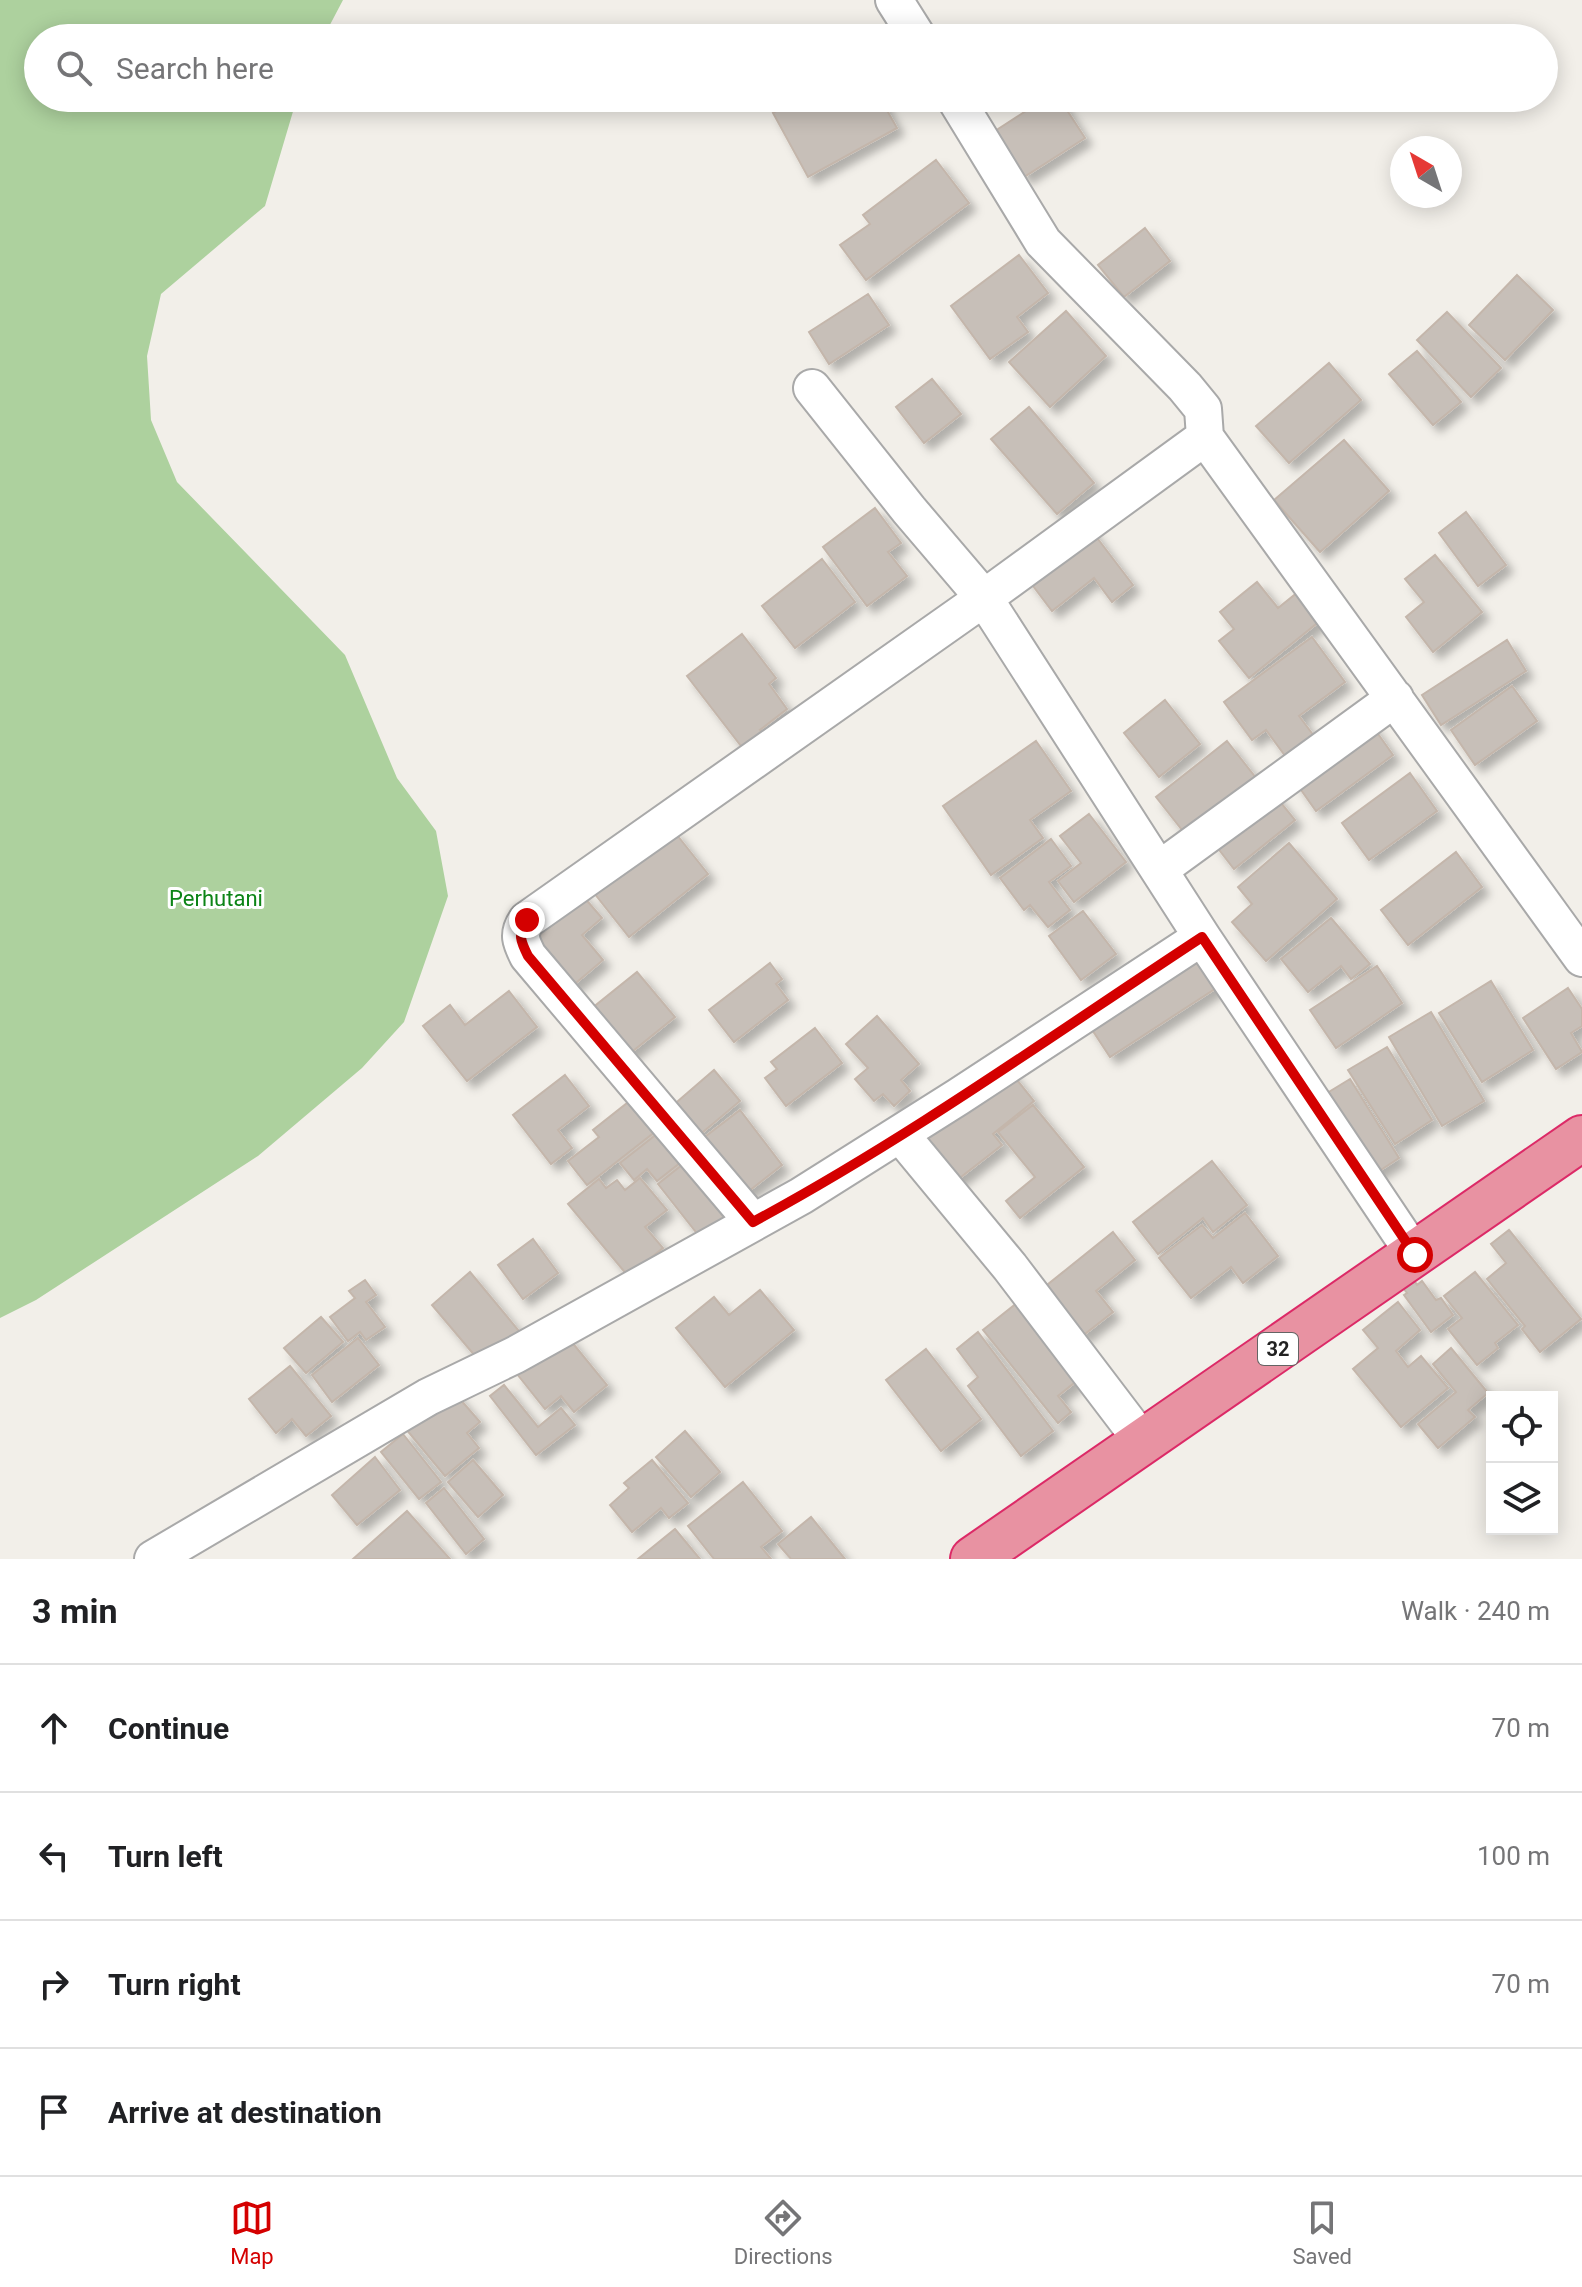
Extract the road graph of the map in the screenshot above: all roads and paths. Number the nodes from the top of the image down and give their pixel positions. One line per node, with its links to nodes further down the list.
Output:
1 (894, 0): 2 (street)
2 (909, 24)
3 (964, 112): 5 (street)
4 (812, 388): 6 (street)
5 (1205, 437): 6 (street); 7 (street)
6 (984, 598): 8 (street); 13 (street)
7 (1395, 698): 8 (street); 10 (street)
8 (1160, 869): 9 (street)
9 (1202, 937): 11 (street); 14 (street)
10 (1582, 958)
11 (900, 1134): 13 (street); 15 (street)
12 (1582, 1138): 14 (highway, 32)
13 (753, 1222): 16 (street)
14 (1415, 1255): 15 (highway, 32)
15 (1143, 1442): 17 (highway, 32)
16 (153, 1559)
17 (973, 1559)

